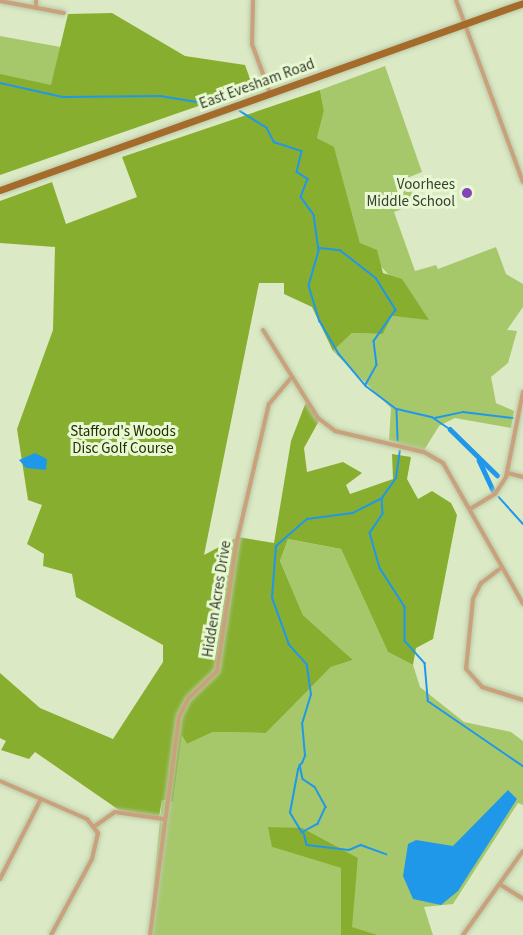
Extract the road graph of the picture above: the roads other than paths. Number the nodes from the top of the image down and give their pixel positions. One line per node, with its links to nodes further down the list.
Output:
1 (36, 0): 6 (street)
2 (253, 0): 9 (street)
3 (456, 0): 8 (street)
4 (0, 1): 6 (street)
5 (523, 3): 8 (main road, East Evesham Road)
6 (36, 8): 7 (street)
7 (64, 13)
8 (465, 24): 9 (main road, East Evesham Road); 10 (street)
9 (270, 93): 11 (main road, East Evesham Road)
10 (523, 182)
11 (0, 190)
12 (263, 330): 13 (street)
13 (291, 378): 17 (street); 23 (street, Hidden Acres Drive)
14 (523, 392): 15 (street)
15 (508, 473): 16 (street); 17 (street)
16 (523, 477)
17 (470, 509): 18 (street)
18 (501, 568): 19 (street); 20 (street)
19 (523, 604)
20 (523, 700)
21 (0, 781): 22 (street)
22 (41, 799): 24 (street); 26 (street)
23 (163, 819): 24 (street); 30 (street, Hidden Acres Drive)
24 (95, 825): 29 (street)
25 (523, 851): 27 (street)
26 (0, 879)
27 (501, 885): 28 (street); 31 (street)
28 (523, 899)
29 (51, 935)
30 (150, 935)
31 (464, 935)

